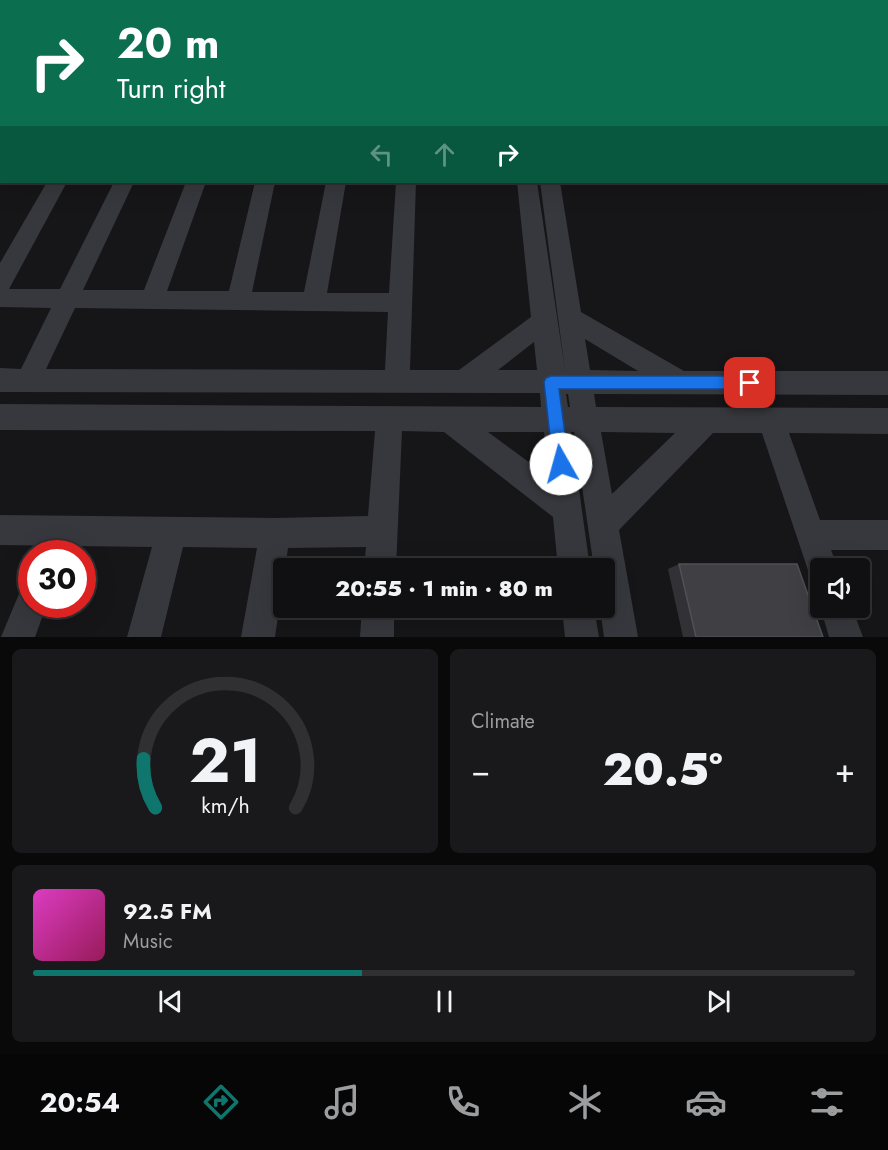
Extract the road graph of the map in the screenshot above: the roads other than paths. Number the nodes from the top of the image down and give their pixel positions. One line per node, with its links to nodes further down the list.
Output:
1 (56, 183): 9 (street)
2 (124, 183): 11 (street)
3 (196, 183): 12 (street)
4 (265, 183): 13 (street)
5 (336, 183): 14 (street)
6 (406, 183): 15 (street)
7 (527, 183): 16 (street)
8 (550, 183): 16 (street)
9 (0, 283)
10 (0, 298): 11 (street)
11 (68, 298): 12 (street); 18 (street)
12 (152, 299): 13 (street)
13 (238, 301): 14 (street)
14 (314, 302): 15 (street)
15 (401, 303): 19 (street)
16 (557, 319): 20 (street); 21 (street); 22 (street); 23 (street)
17 (0, 380): 18 (street)
18 (28, 380): 19 (street)
19 (398, 381): 20 (street)
20 (463, 382): 21 (street)
21 (551, 382): 22 (street); 28 (street)
22 (579, 382): 23 (street); 29 (street)
23 (682, 383): 24 (street)
24 (888, 383)
25 (0, 418): 26 (street)
26 (389, 418): 27 (street); 36 (street)
27 (449, 419): 28 (street); 33 (street)
28 (555, 419): 29 (street); 33 (street)
29 (586, 420): 30 (street); 34 (street)
30 (707, 420): 31 (street); 34 (street)
31 (771, 420): 32 (street); 39 (street)
32 (888, 421)
33 (567, 509): 44 (street)
34 (603, 524): 55 (street)
35 (0, 530): 41 (street)
36 (383, 531): 38 (street); 43 (street)
37 (171, 533): 38 (street); 42 (street); 51 (street)
38 (275, 533): 52 (street)
39 (811, 535): 40 (street); 45 (street)
40 (888, 535)
41 (41, 540)
42 (88, 540)
43 (381, 558)
44 (572, 558)
45 (819, 558)
46 (25, 618): 50 (street)
47 (378, 618): 53 (street)
48 (579, 618): 54 (street)
49 (839, 618): 56 (street)
50 (18, 637)
51 (144, 637)
52 (258, 637)
53 (377, 637)
54 (582, 637)
55 (621, 637)
56 (846, 637)

